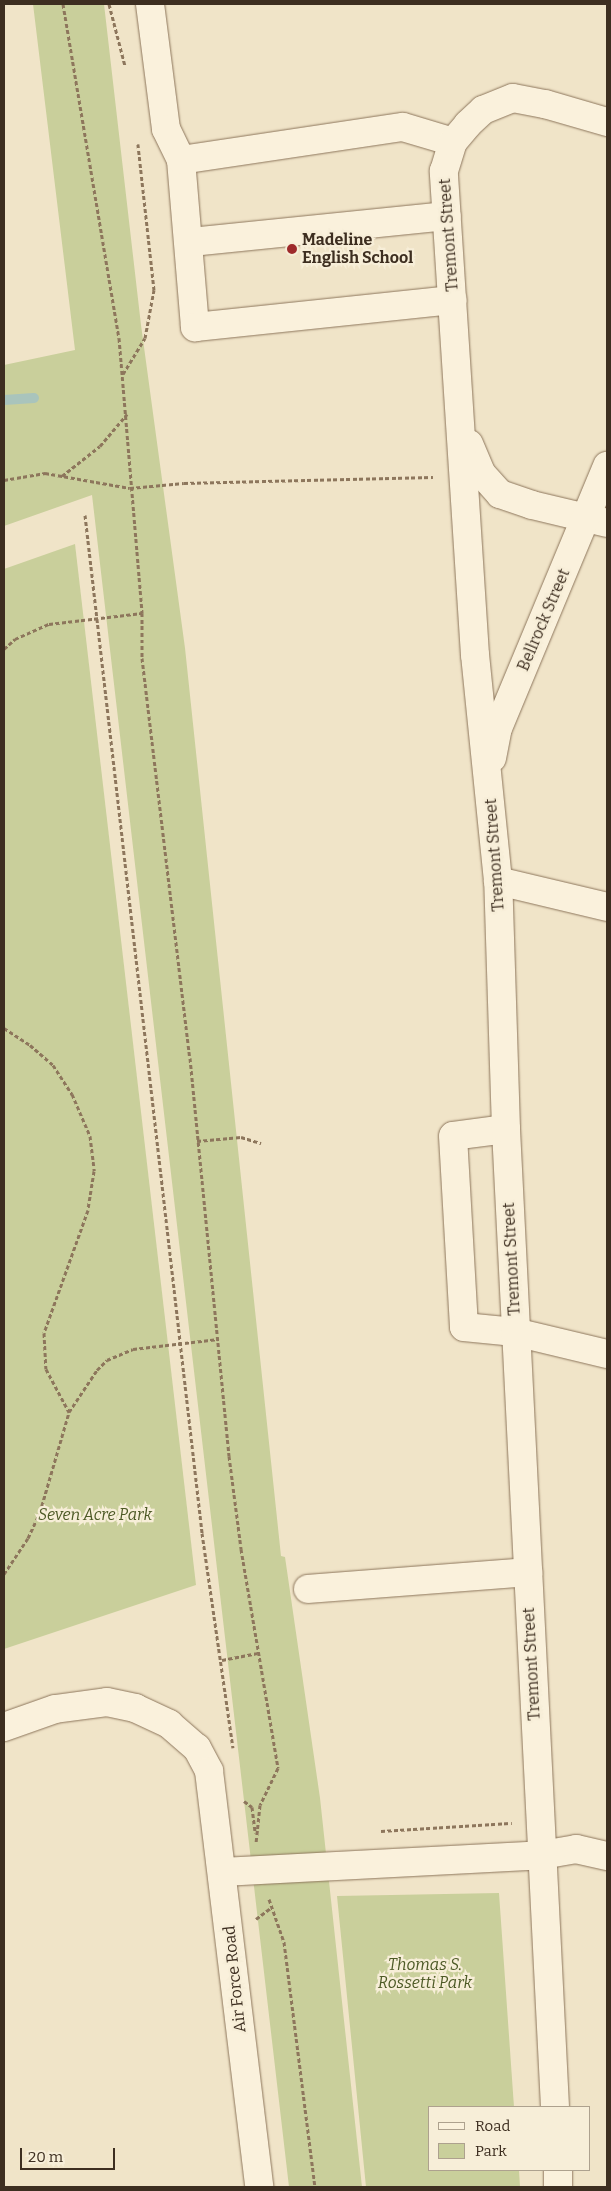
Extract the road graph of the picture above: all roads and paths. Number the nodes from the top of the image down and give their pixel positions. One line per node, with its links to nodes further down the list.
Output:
1 (63, 4): 12 (path)
2 (109, 4): 4 (path)
3 (150, 4): 8 (street)
4 (127, 71)
5 (607, 122): 7 (street, Tremont Street)
6 (138, 139): 12 (path)
7 (453, 142): 8 (street); 9 (street, Tremont Street)
8 (181, 160): 10 (street)
9 (447, 216): 10 (street); 11 (street, Tremont Street)
10 (191, 242): 11 (street)
11 (453, 300): 13 (street, Tremont Street)
12 (123, 374): 14 (path)
13 (462, 412): 17 (street, Tremont Street); 21 (street, Tremont Street)
14 (127, 413): 16 (path); 19 (path)
15 (607, 466): 21 (street, Bellrock Street)
16 (62, 476): 18 (path); 19 (path)
17 (466, 477): 19 (path); 25 (street, Tremont Street)
18 (4, 480)
19 (130, 488): 22 (path)
20 (85, 515): 23 (path)
21 (597, 520): 25 (street, Bellrock Street)
22 (142, 613): 23 (path); 30 (path)
23 (98, 617): 24 (path); 34 (path)
24 (4, 649)
25 (490, 777): 26 (street, Tremont Street)
26 (498, 881): 27 (street); 29 (street, Tremont Street)
27 (607, 907)
28 (4, 1028): 36 (path)
29 (506, 1129): 32 (street, Tremont Street); 32 (street)
30 (198, 1141): 31 (path); 33 (path)
31 (260, 1143)
32 (515, 1332): 35 (street); 37 (street, Tremont Street)
33 (218, 1340): 34 (path); 40 (path)
34 (180, 1343): 36 (path); 41 (path)
35 (607, 1354)
36 (69, 1412): 38 (path)
37 (528, 1572): 39 (street); 49 (street, Tremont Street)
38 (4, 1574)
39 (308, 1589)
40 (257, 1653): 41 (path); 47 (path)
41 (222, 1660): 43 (path)
42 (4, 1727): 52 (street, Air Force Road)
43 (234, 1758)
44 (238, 1797): 47 (path)
45 (516, 1822): 46 (path)
46 (372, 1832)
47 (256, 1838): 48 (path)
48 (263, 1838)
49 (542, 1855): 50 (street); 51 (street); 53 (street, Tremont Street)
50 (607, 1856)
51 (258, 1868): 52 (street); 56 (path)
52 (222, 1872): 55 (street, Air Force Road)
53 (555, 2106)
54 (558, 2171): 57 (street)
55 (259, 2187)
56 (316, 2187)
57 (558, 2187)

